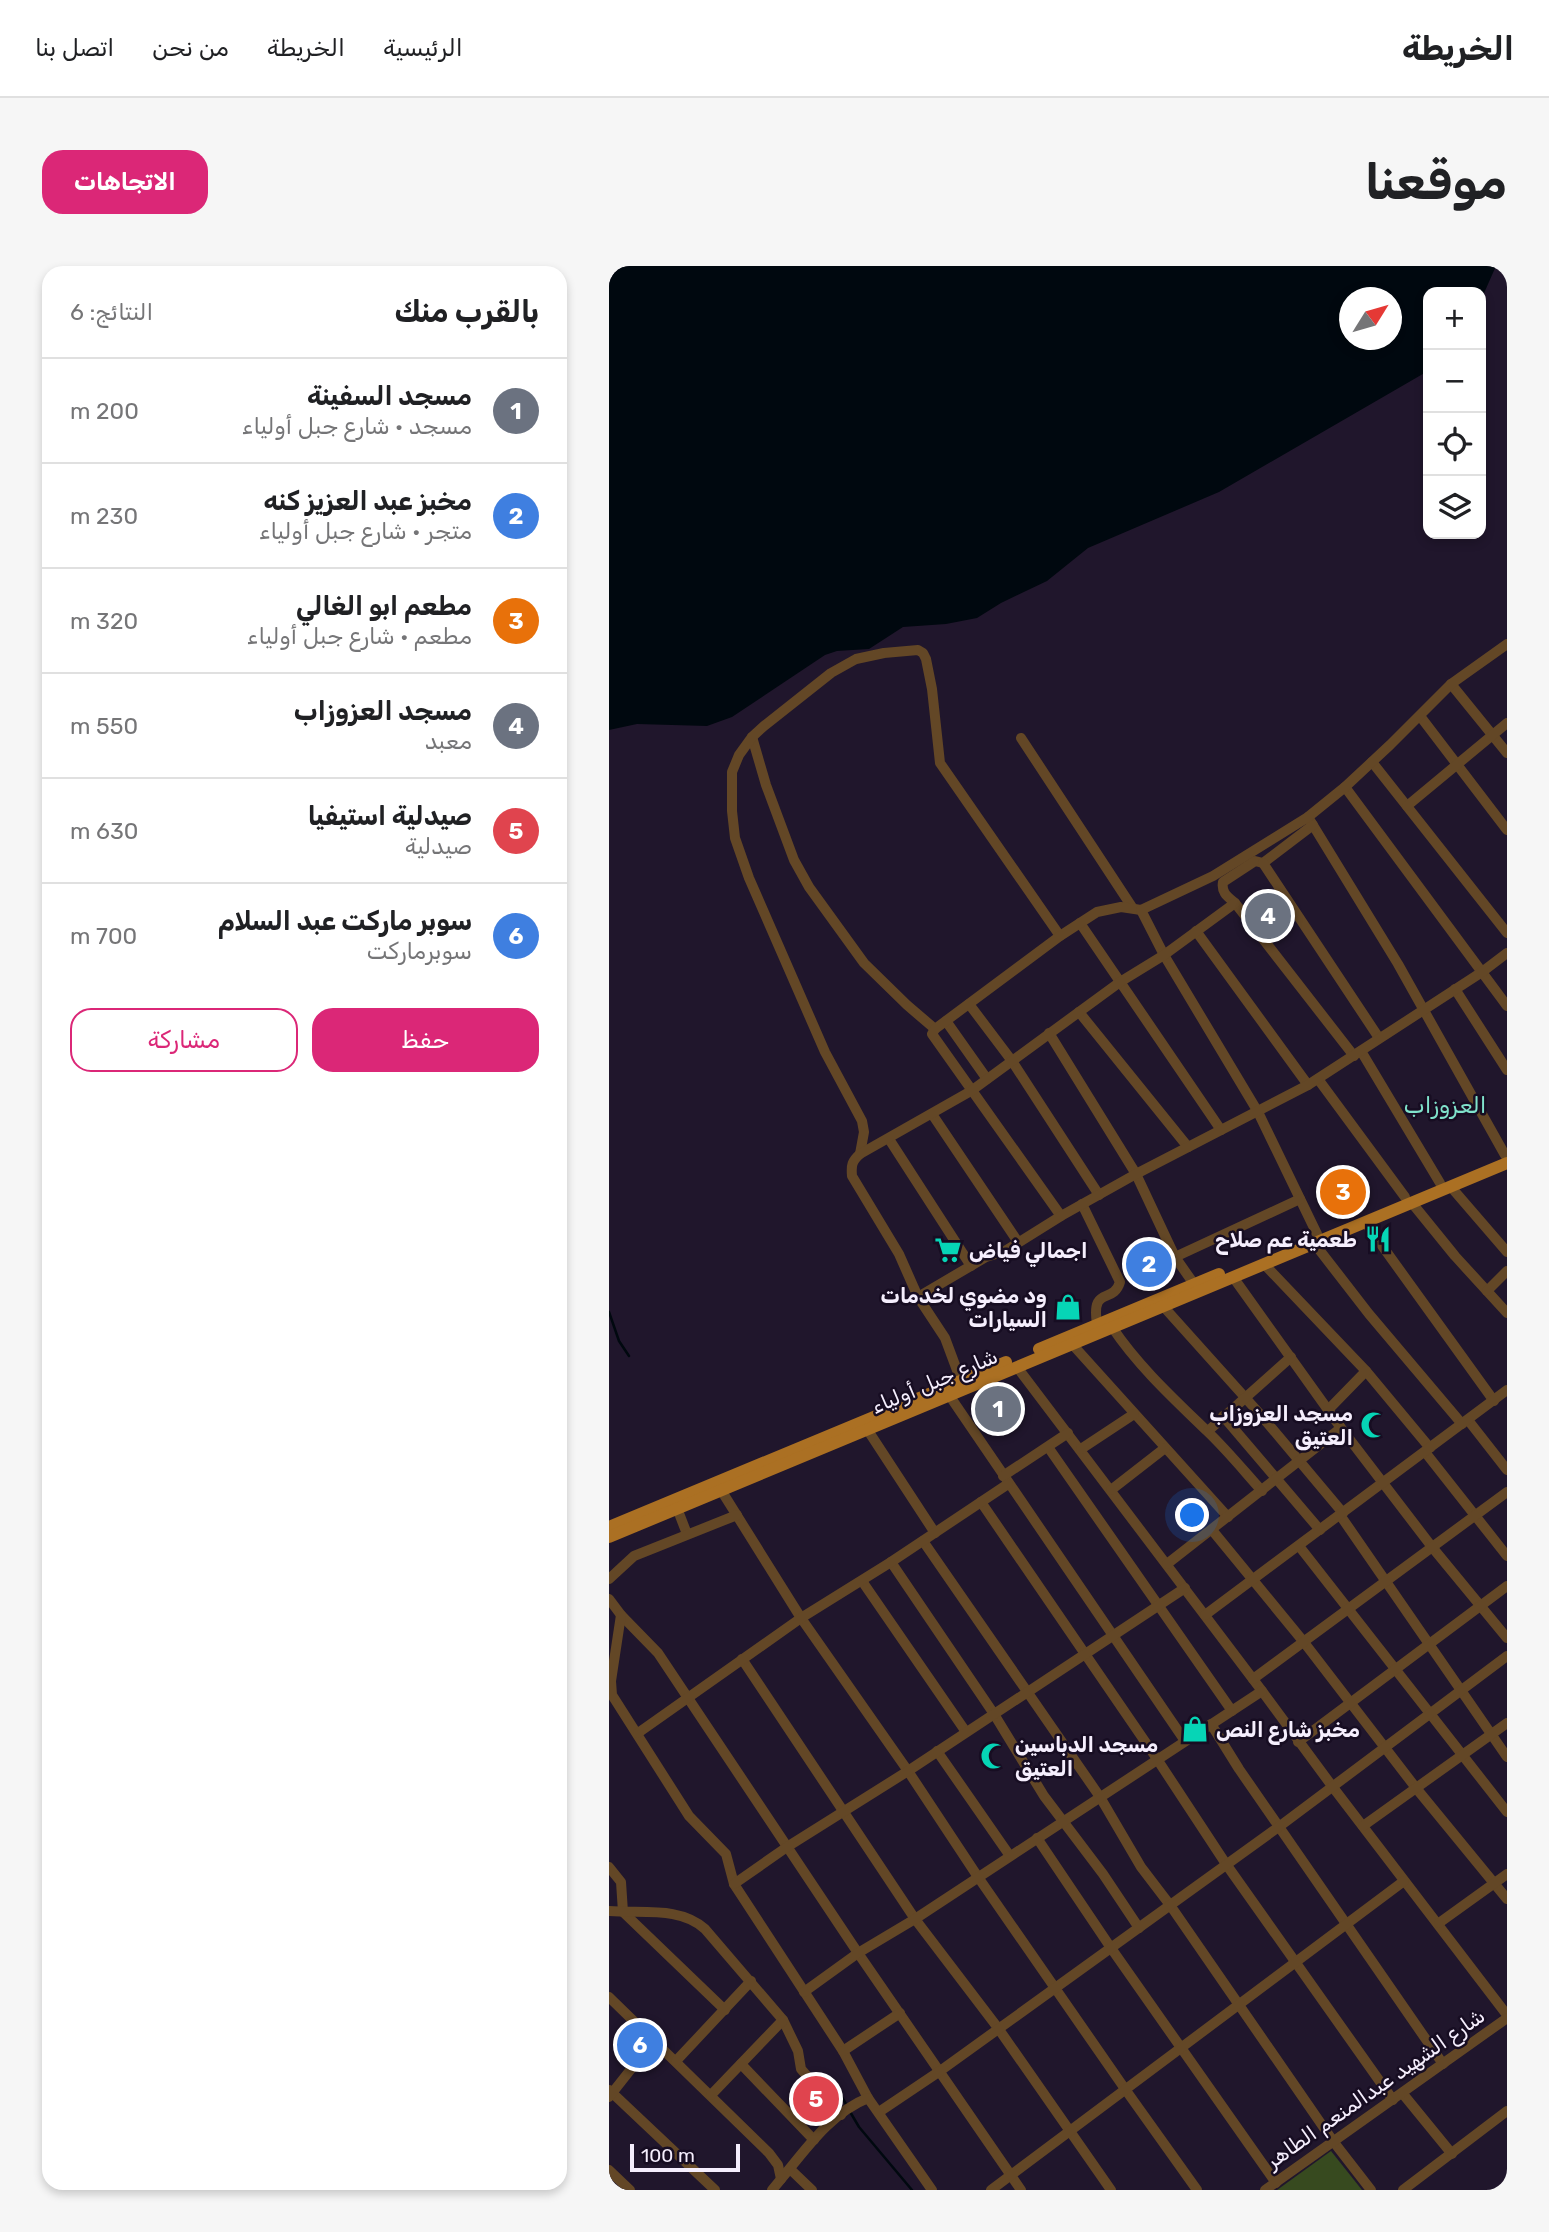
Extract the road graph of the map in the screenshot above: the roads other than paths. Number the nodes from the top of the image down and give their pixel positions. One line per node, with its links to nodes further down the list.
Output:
1 (1507, 644): 2 (street)
2 (1451, 684): 3 (street); 5 (street)
3 (1420, 716): 9 (street); 10 (street)
4 (1507, 723): 5 (street)
5 (1494, 735): 8 (street); 10 (street)
6 (752, 737): 23 (street); 35 (street); 49 (street)
7 (1021, 738): 18 (street)
8 (1507, 753)
9 (1372, 762): 11 (street); 12 (street)
10 (1458, 765): 12 (street); 14 (street)
11 (1345, 788): 13 (street); 27 (street)
12 (1407, 806): 22 (street)
13 (1311, 821): 15 (street); 16 (street); 32 (street)
14 (1507, 831)
15 (1263, 863): 17 (street); 19 (street)
16 (1170, 897): 17 (street); 18 (street)
17 (1234, 904): 21 (street); 24 (street)
18 (1136, 909): 20 (street); 26 (street)
19 (1294, 913): 24 (street); 37 (street)
20 (1080, 923): 23 (street); 28 (street)
21 (1196, 931): 26 (street); 42 (street)
22 (1507, 933)
23 (1060, 936): 30 (street)
24 (1262, 937): 38 (street)
25 (1507, 953): 27 (street)
26 (1164, 955): 28 (street); 44 (street)
27 (1482, 972): 29 (street); 31 (street)
28 (1120, 982): 33 (street); 46 (street)
29 (1455, 989): 32 (street); 40 (street)
30 (969, 1004): 34 (street); 39 (street)
31 (1507, 1006)
32 (1422, 1010): 37 (street); 50 (street)
33 (1079, 1012): 36 (street); 48 (street)
34 (946, 1021): 35 (street); 41 (street)
35 (935, 1028): 43 (street)
36 (1049, 1033): 39 (street); 51 (street)
37 (1379, 1038): 38 (street)
38 (1357, 1053): 42 (street); 52 (street)
39 (1012, 1061): 41 (street); 53 (street)
40 (1507, 1070)
41 (987, 1079): 43 (street)
42 (1313, 1082): 44 (street); 55 (street)
43 (971, 1091): 45 (street); 57 (street)
44 (1258, 1112): 46 (street); 54 (street)
45 (932, 1114): 47 (street); 60 (street)
46 (1221, 1130): 48 (street)
47 (889, 1139): 49 (street); 65 (street)
48 (1188, 1147): 51 (street)
49 (860, 1154): 70 (street)
50 (1506, 1157): 52 (main road, شارع جبل أولياء)
51 (1136, 1174): 53 (street); 63 (street)
52 (1446, 1185): 55 (main road, شارع جبل أولياء); 61 (street)
53 (1099, 1195): 56 (street)
54 (1300, 1199): 59 (street); 63 (street)
55 (1409, 1200): 58 (main road, شارع جبل أولياء); 59 (main road, شارع جبل أولياء); 69 (street)
56 (1082, 1204): 57 (street); 73 (street)
57 (1061, 1216): 60 (street)
58 (1365, 1222): 59 (main road, شارع جبل أولياء); 83 (street)
59 (1315, 1239): 62 (main road, شارع جبل أولياء); 87 (street)
60 (1019, 1242): 65 (street)
61 (1507, 1252)
62 (1278, 1254): 64 (main road, شارع جبل أولياء); 68 (main road, شارع جبل أولياء)
63 (1175, 1257): 68 (street)
64 (1264, 1264): 67 (main road, شارع جبل أولياء); 78 (street)
65 (971, 1266): 70 (street)
66 (1507, 1271): 69 (street)
67 (1233, 1277): 71 (main road, شارع جبل أولياء); 76 (street)
68 (1194, 1284): 73 (main road, شارع جبل أولياء)
69 (1487, 1291): 72 (street)
70 (918, 1297): 79 (street)
71 (1163, 1306): 74 (main road, شارع جبل أولياء); 82 (street)
72 (1507, 1313)
73 (1097, 1324): 79 (main road, شارع جبل أولياء)
74 (1112, 1327): 75 (main road, شارع جبل أولياء); 90 (street)
75 (1072, 1344): 77 (main road, شارع جبل أولياء); 85 (street)
76 (1290, 1357): 82 (street); 84 (street)
77 (1017, 1367): 81 (main road, شارع جبل أولياء); 91 (street)
78 (1366, 1371): 84 (street); 95 (street)
79 (961, 1381): 111 (main road, شارع جبل أولياء)
80 (1507, 1391): 83 (street)
81 (949, 1395): 89 (main road, شارع جبل أولياء); 99 (street)
82 (1245, 1397): 86 (street); 96 (street)
83 (1494, 1401): 87 (street)
84 (1328, 1410): 88 (street)
85 (1134, 1414): 93 (street); 94 (street)
86 (1223, 1416): 90 (street); 98 (street)
87 (1465, 1422): 95 (street); 97 (street)
88 (1341, 1428): 96 (street); 100 (street)
89 (867, 1429): 101 (main road, شارع جبل أولياء); 114 (street)
90 (1208, 1431): 103 (street)
91 (1068, 1433): 92 (street); 94 (street)
92 (1048, 1447): 99 (street); 131 (street)
93 (1165, 1448): 102 (street); 110 (street)
94 (1081, 1449): 102 (street)
95 (1428, 1450): 100 (street); 108 (street)
96 (1300, 1462): 98 (street); 107 (street)
97 (1507, 1470)
98 (1277, 1479): 103 (street); 113 (street)
99 (1005, 1480): 105 (street); 136 (street)
100 (1383, 1483): 107 (street); 119 (street)
101 (721, 1490): 106 (main road, شارع جبل أولياء); 109 (street)
102 (1111, 1490): 122 (street)
103 (1262, 1491): 110 (street)
104 (1507, 1492): 108 (street)
105 (981, 1502): 114 (street); 140 (street)
106 (677, 1508): 115 (street); 116 (main road, شارع جبل أولياء)
107 (1341, 1514): 113 (street); 126 (street)
108 (1475, 1514): 119 (street); 120 (street)
109 (737, 1515): 115 (street); 135 (street)
110 (1228, 1517): 112 (street)
111 (609, 1527)
112 (1212, 1530): 122 (street); 124 (street)
113 (1320, 1530): 118 (street)
114 (935, 1533): 117 (street)
115 (687, 1534): 123 (street)
116 (609, 1537)
117 (923, 1541): 121 (street); 147 (street)
118 (1299, 1546): 124 (street); 132 (street)
119 (1432, 1547): 126 (street); 130 (street)
120 (1507, 1556)
121 (891, 1562): 125 (street); 152 (street)
122 (1167, 1564): 128 (street)
123 (609, 1579)
124 (1254, 1579): 134 (street); 138 (street)
125 (862, 1581): 135 (street); 155 (street)
126 (1385, 1581): 132 (street); 139 (street)
127 (1507, 1586): 130 (street)
128 (1185, 1588): 131 (street); 134 (street)
129 (609, 1599): 133 (street)
130 (1480, 1605): 137 (street); 139 (street)
131 (1158, 1607): 136 (street); 150 (street)
132 (1347, 1609): 138 (street); 143 (street)
133 (621, 1615): 148 (street); 156 (street)
134 (1205, 1615): 144 (street)
135 (800, 1618): 142 (street); 165 (street)
136 (1113, 1635): 140 (street); 158 (street)
137 (1507, 1639)
138 (1303, 1641): 144 (street); 149 (street)
139 (1429, 1645): 143 (street); 145 (street)
140 (1084, 1654): 147 (street); 164 (street)
141 (1507, 1656): 145 (street)
142 (742, 1659): 148 (street); 169 (street)
143 (1395, 1670): 149 (street); 151 (street)
144 (1253, 1679): 146 (street)
145 (1459, 1690): 151 (street); 157 (street)
146 (1262, 1691): 150 (street); 159 (street)
147 (1027, 1693): 152 (street); 168 (street)
148 (687, 1697): 156 (street); 175 (street)
149 (1350, 1703): 159 (street); 160 (street)
150 (1232, 1711): 154 (street)
151 (1430, 1712): 160 (street); 162 (street)
152 (995, 1714): 155 (street); 171 (street)
153 (1507, 1723): 157 (street)
154 (1212, 1724): 158 (street); 172 (street)
155 (966, 1732): 161 (street)
156 (638, 1733): 183 (street)
157 (1491, 1735): 162 (street); 163 (street)
158 (1185, 1741): 164 (street)
159 (1298, 1742): 166 (street)
160 (1385, 1746): 166 (street); 167 (street)
161 (937, 1751): 165 (street); 176 (street)
162 (1463, 1755): 167 (street); 170 (street)
163 (1507, 1757)
164 (1157, 1759): 168 (street); 177 (street)
165 (908, 1771): 169 (street); 180 (street)
166 (1332, 1786): 172 (street); 173 (street)
167 (1416, 1788): 173 (street); 182 (street)
168 (1100, 1797): 171 (street); 185 (street)
169 (845, 1811): 175 (street); 188 (street)
170 (1507, 1812)
171 (1064, 1821): 174 (street); 191 (street)
172 (1280, 1826): 177 (street); 190 (street)
173 (1363, 1826): 181 (street)
174 (1037, 1838): 176 (street); 192 (street)
175 (787, 1847): 183 (street); 193 (street)
176 (1010, 1856): 180 (street)
177 (1226, 1864): 185 (street); 194 (street)
178 (609, 1867): 187 (street)
179 (1507, 1874): 182 (street)
180 (978, 1877): 188 (street); 196 (street)
181 (1405, 1881): 189 (street); 190 (street)
182 (1495, 1883): 184 (street); 189 (street)
183 (734, 1884): 197 (street)
184 (1507, 1899)
185 (1170, 1905): 191 (street); 199 (street)
186 (609, 1910): 187 (street)
187 (623, 1912): 195 (street); 200 (street)
188 (915, 1919): 193 (street); 204 (street)
189 (1439, 1923): 202 (street)
190 (1347, 1926): 194 (street); 210 (street)
191 (1139, 1928): 192 (street)
192 (1111, 1948): 196 (street); 206 (street)
193 (858, 1953): 197 (street); 201 (street)
194 (1297, 1963): 199 (street); 215 (street)
195 (751, 1982): 200 (street); 203 (street)
196 (1055, 1989): 204 (street); 212 (street)
197 (804, 1992): 207 (street)
198 (610, 2002): 205 (street)
199 (1240, 2006): 206 (street); 222 (street)
200 (725, 2010): 208 (street)
201 (900, 2013): 207 (street); 211 (street)
202 (1507, 2017): 210 (street, شارع الشهيد عبدالمنعم الطاهر)
203 (783, 2020): 209 (street); 219 (street)
204 (998, 2028): 211 (street); 220 (street)
205 (654, 2040): 208 (street); 213 (street)
206 (1181, 2049): 212 (street); 229 (street)
207 (843, 2051): 216 (street)
208 (676, 2061): 214 (street)
209 (741, 2064): 214 (street); 221 (street)
210 (1443, 2064): 215 (street, شارع الشهيد عبدالمنعم الطاهر)
211 (940, 2071): 218 (street); 227 (street)
212 (1125, 2089): 220 (street); 238 (street)
213 (610, 2093): 231 (street)
214 (711, 2095): 223 (street)
215 (1398, 2097): 222 (street, شارع الشهيد عبدالمنعم الطاهر); 224 (street)
216 (868, 2098): 218 (street); 219 (street)
217 (1507, 2111): 224 (street)
218 (879, 2112): 234 (street)
219 (841, 2115): 221 (street)
220 (1070, 2131): 227 (street); 237 (street)
221 (814, 2140): 225 (street)
222 (1333, 2141): 229 (street, شارع الشهيد عبدالمنعم الطاهر); 240 (street)
223 (769, 2153): 225 (street); 228 (street)
224 (1452, 2154): 241 (street)
225 (793, 2165): 228 (street); 233 (street)
226 (609, 2171): 230 (street)
227 (1010, 2175): 235 (street); 236 (street)
228 (781, 2179): 232 (street)
229 (1276, 2183): 239 (street, شارع الشهيد عبدالمنعم الطاهر)
230 (630, 2190)
231 (715, 2190)
232 (772, 2190)
233 (812, 2190)
234 (932, 2190)
235 (992, 2190)
236 (1021, 2190)
237 (1111, 2190)
238 (1197, 2190)
239 (1265, 2190)
240 (1371, 2190)
241 (1403, 2190)

